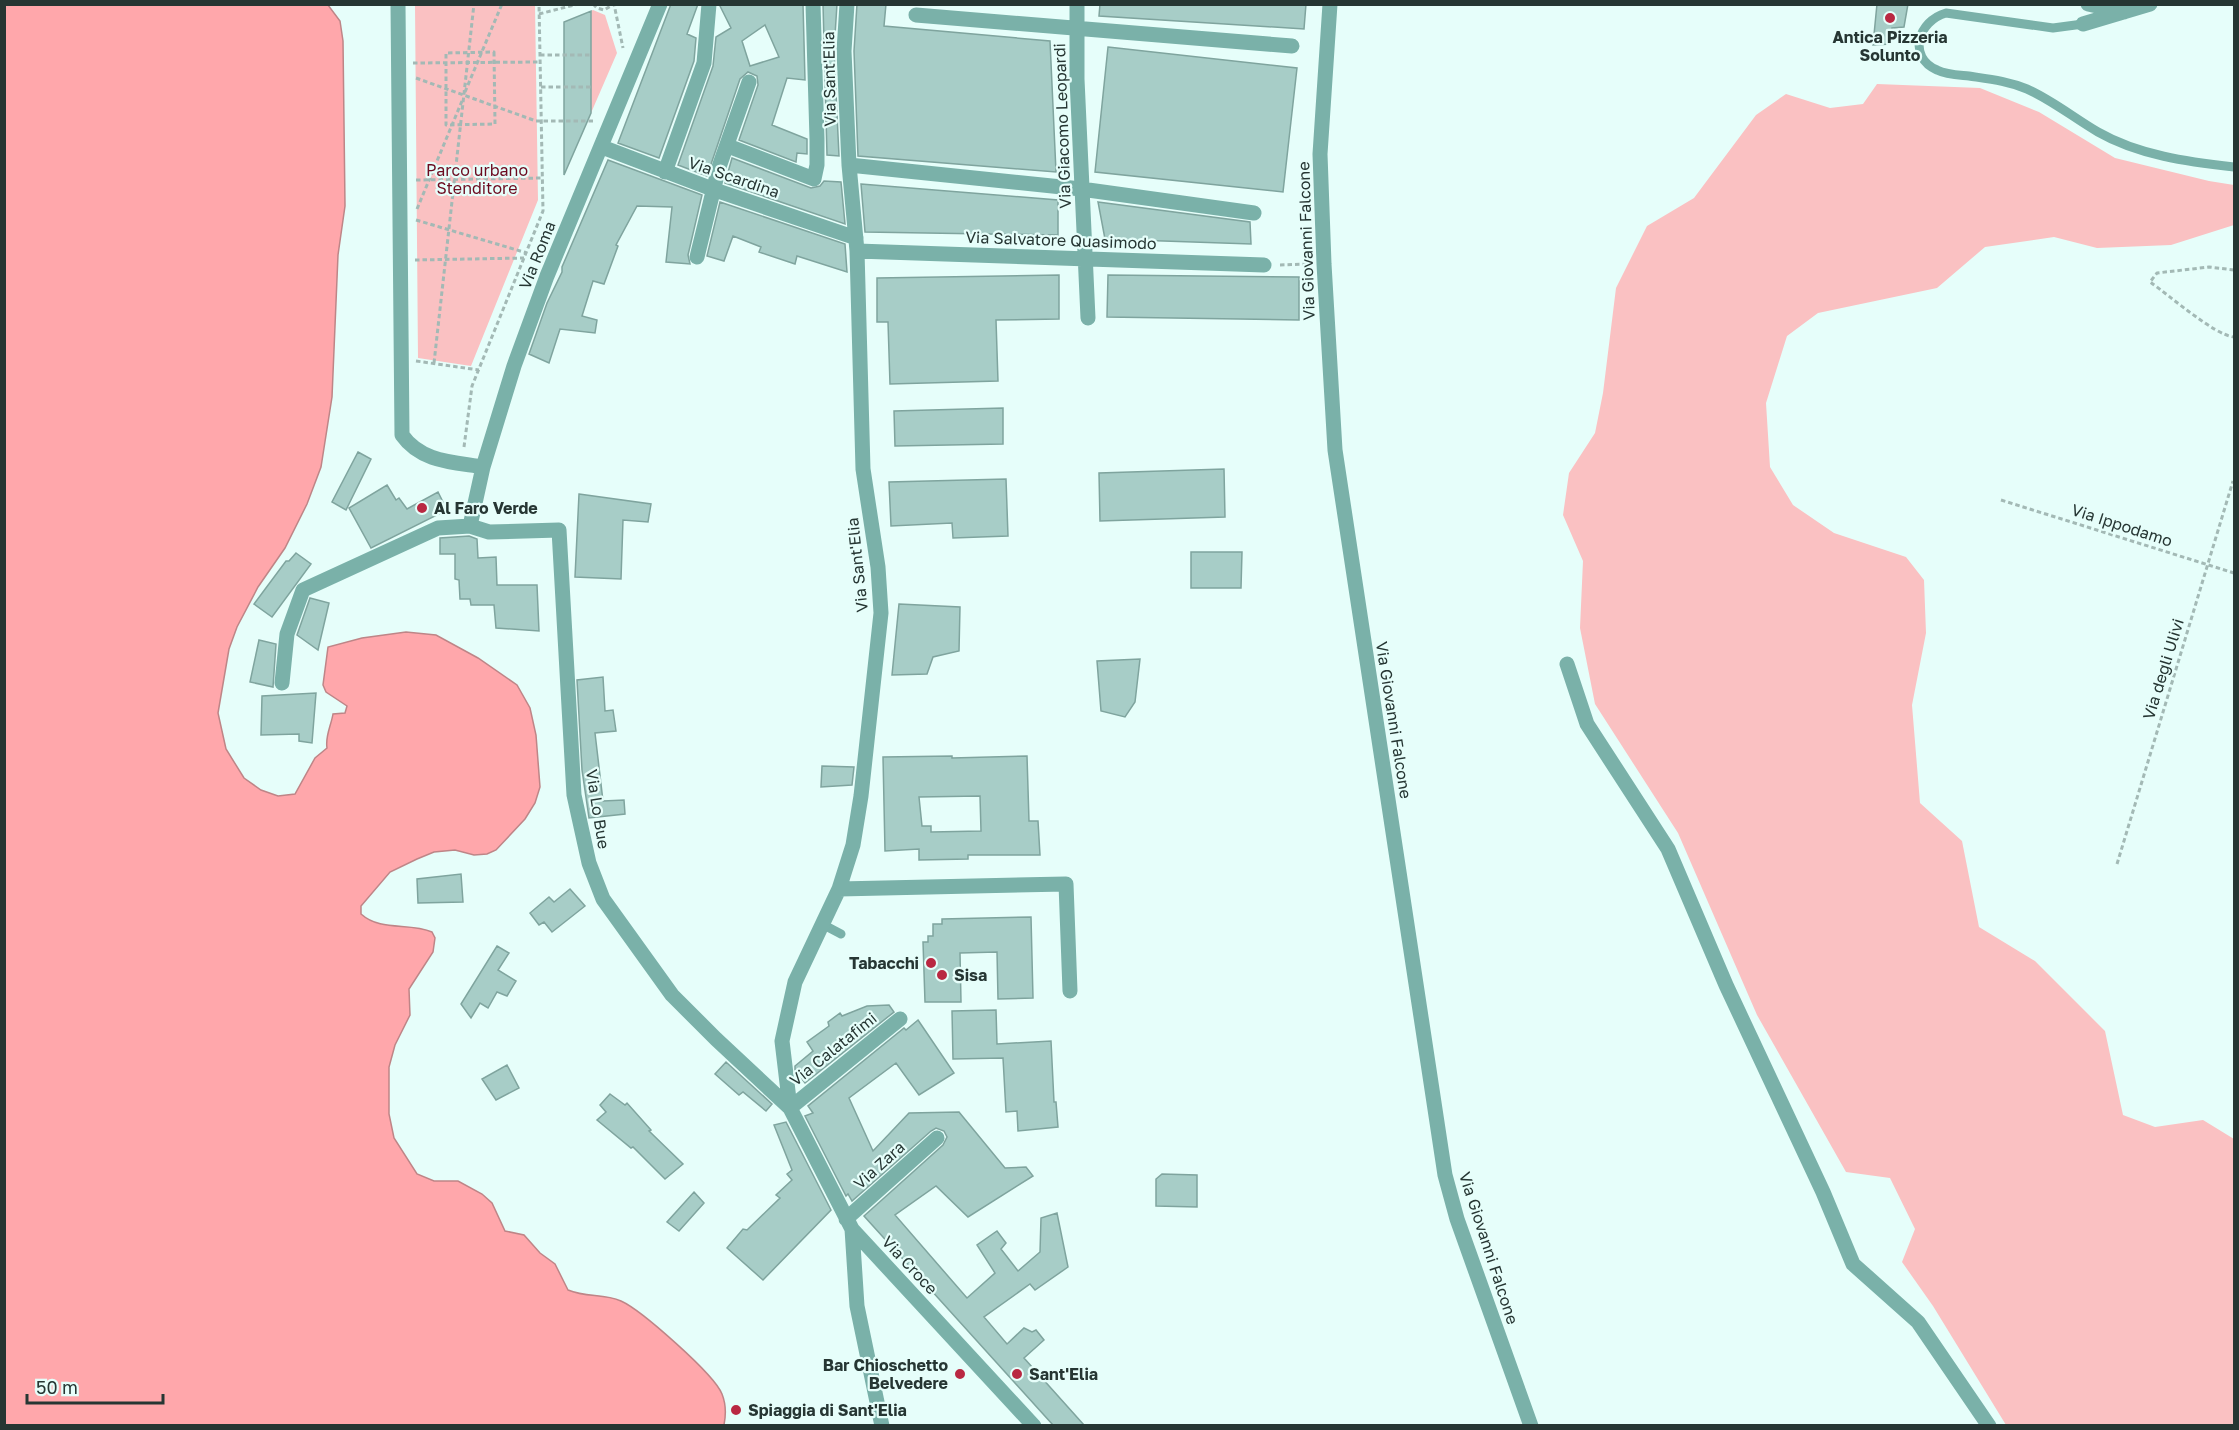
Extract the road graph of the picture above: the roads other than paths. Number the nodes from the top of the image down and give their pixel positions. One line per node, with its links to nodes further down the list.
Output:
1 (398, 4): 29 (street)
2 (709, 4): 20 (street)
3 (813, 4): 16 (street)
4 (847, 4): 18 (street, Via Sant'Elia)
5 (1077, 4): 13 (street, Via Giacomo Leopardi)
6 (1330, 4): 43 (street, Via Giovanni Falcone)
7 (2088, 4): 10 (street)
8 (2150, 4): 10 (street)
9 (656, 7): 17 (street, Via Roma)
10 (2125, 12): 12 (street)
11 (916, 15): 13 (street)
12 (2083, 24): 19 (lane)
13 (1077, 28): 14 (street); 21 (street, Via Giacomo Leopardi)
14 (1292, 46)
15 (749, 82): 16 (street)
16 (728, 146): 22 (street)
17 (602, 147): 20 (street, Via Scardina); 29 (street, Via Roma)
18 (849, 165): 21 (street); 24 (street, Via Sant'Elia)
19 (2235, 167)
20 (665, 172): 22 (street, Via Scardina)
21 (1081, 189): 23 (street); 26 (street, Via Giacomo Leopardi)
22 (715, 190): 24 (street, Via Scardina); 25 (street)
23 (1254, 213)
24 (856, 244): 26 (street, Via Salvatore Quasimodo); 33 (street, Via Sant'Elia)
25 (697, 257)
26 (1085, 259): 27 (street, Via Salvatore Quasimodo); 28 (street, Via Giacomo Leopardi)
27 (1264, 265)
28 (1088, 318)
29 (483, 467): 30 (street, Via Roma)
30 (470, 526): 32 (street); 38 (street, Via Lo Bue)
31 (1566, 664): 44 (street)
32 (282, 683)
33 (839, 889): 34 (street, Via Sant'Elia); 36 (street)
34 (822, 924): 35 (lane); 38 (street, Via Sant'Elia)
35 (841, 934)
36 (1070, 991)
37 (900, 1019): 38 (street, Via Calatafimi)
38 (790, 1108): 40 (street, Via Croce)
39 (937, 1137): 40 (street, Via Zara)
40 (849, 1224): 41 (street); 42 (street, Via Croce)
41 (882, 1425)
42 (1034, 1425)
43 (1531, 1425)
44 (1989, 1425)

